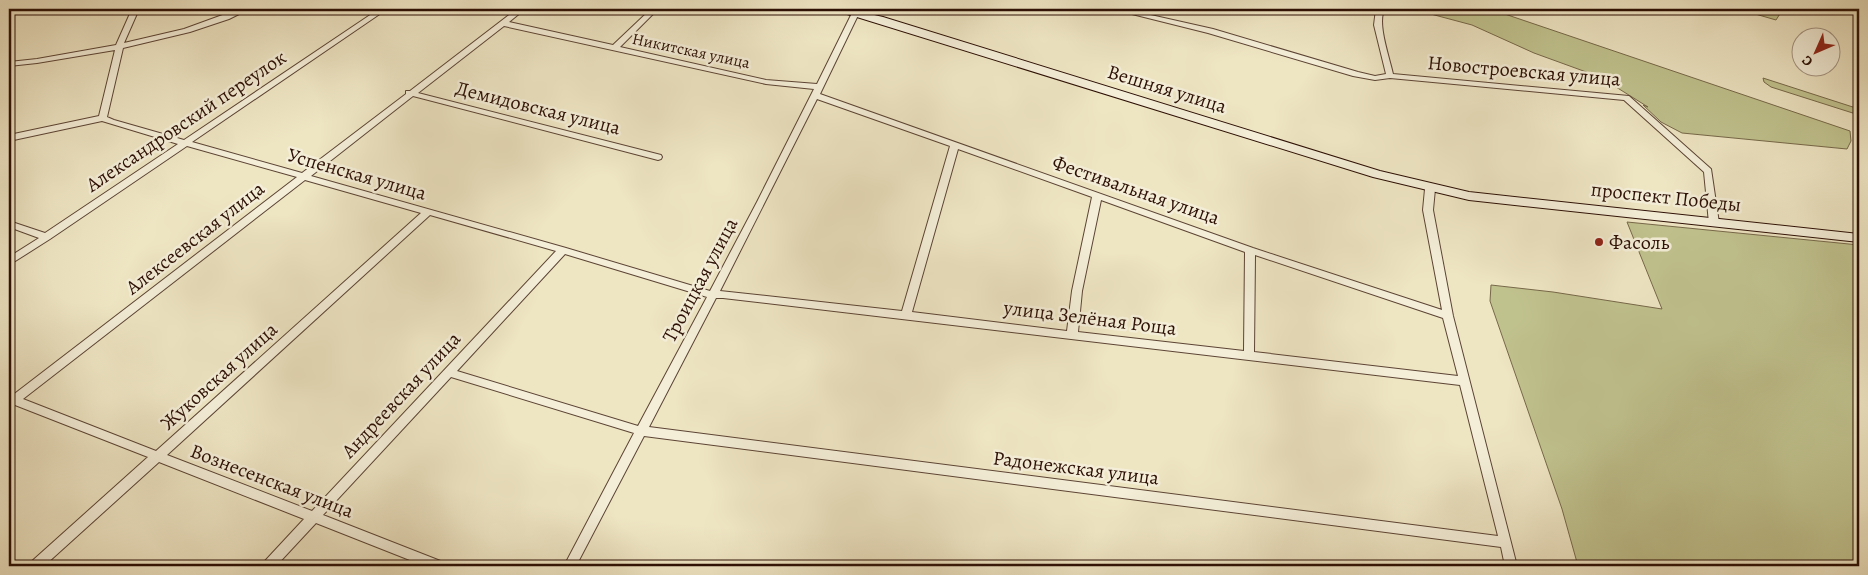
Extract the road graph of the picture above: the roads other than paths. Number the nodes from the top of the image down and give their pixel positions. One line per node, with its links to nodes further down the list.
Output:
1 (135, 9): 11 (street)
2 (245, 9): 11 (street)
3 (384, 9): 19 (street, Александровский переулок)
4 (521, 9): 10 (street, Алексеевская улица)
5 (655, 9): 12 (street, Никитская улица)
6 (836, 9): 9 (street, Вешняя улица)
7 (1116, 9): 14 (street, Новостроевская улица)
8 (1380, 9): 14 (street)
9 (857, 11): 15 (street, Троицкая улица); 23 (street, Вешняя улица)
10 (503, 23): 12 (street); 16 (street, Алексеевская улица)
11 (120, 46): 13 (street); 17 (street)
12 (615, 48): 15 (street, Никитская улица)
13 (9, 64)
14 (1390, 76): 27 (street, Новостроевская улица)
15 (816, 91): 20 (street, Фестивальная улица); 34 (street, Троицкая улица)
16 (409, 94): 21 (street, Демидовская улица); 22 (street, Алексеевская улица)
17 (103, 118): 18 (street); 19 (street, Успенская улица)
18 (9, 138)
19 (186, 143): 22 (street, Успенская улица); 29 (street, Александровский переулок)
20 (955, 145): 24 (street, Фестивальная улица); 35 (street)
21 (658, 157)
22 (302, 177): 26 (street, Успенская улица); 41 (street, Алексеевская улица)
23 (1430, 189): 25 (street, Вешняя улица); 36 (street)
24 (1097, 196): 32 (street, Фестивальная улица); 37 (street)
25 (1469, 196): 27 (street, проспект Победы)
26 (428, 212): 31 (street, Успенская улица); 43 (street, Жуковская улица)
27 (1714, 222): 30 (street, проспект Победы)
28 (9, 224): 29 (street)
29 (47, 236): 33 (street, Александровский переулок)
30 (1859, 238)
31 (562, 250): 34 (street, Успенская улица); 39 (street, Андреевская улица)
32 (1250, 250): 36 (street, Фестивальная улица); 38 (street)
33 (9, 262)
34 (712, 295): 35 (street, улица Зелёная Роща); 42 (street, Троицкая улица)
35 (906, 314): 37 (street, улица Зелёная Роща)
36 (1448, 316): 40 (street)
37 (1072, 336): 38 (street, улица Зелёная Роща)
38 (1249, 356): 40 (street, улица Зелёная Роща)
39 (448, 372): 42 (street, Радонежская улица); 44 (street, Андреевская улица)
40 (1463, 381): 45 (street)
41 (11, 400): 43 (street, Вознесенская улица)
42 (640, 431): 45 (street, Радонежская улица); 49 (street, Троицкая улица)
43 (158, 456): 44 (street, Вознесенская улица); 46 (street, Жуковская улица)
44 (314, 517): 47 (street, Андреевская улица); 48 (street, Вознесенская улица)
45 (1506, 542): 50 (street)
46 (35, 566)
47 (268, 566)
48 (439, 566)
49 (570, 566)
50 (1511, 566)

